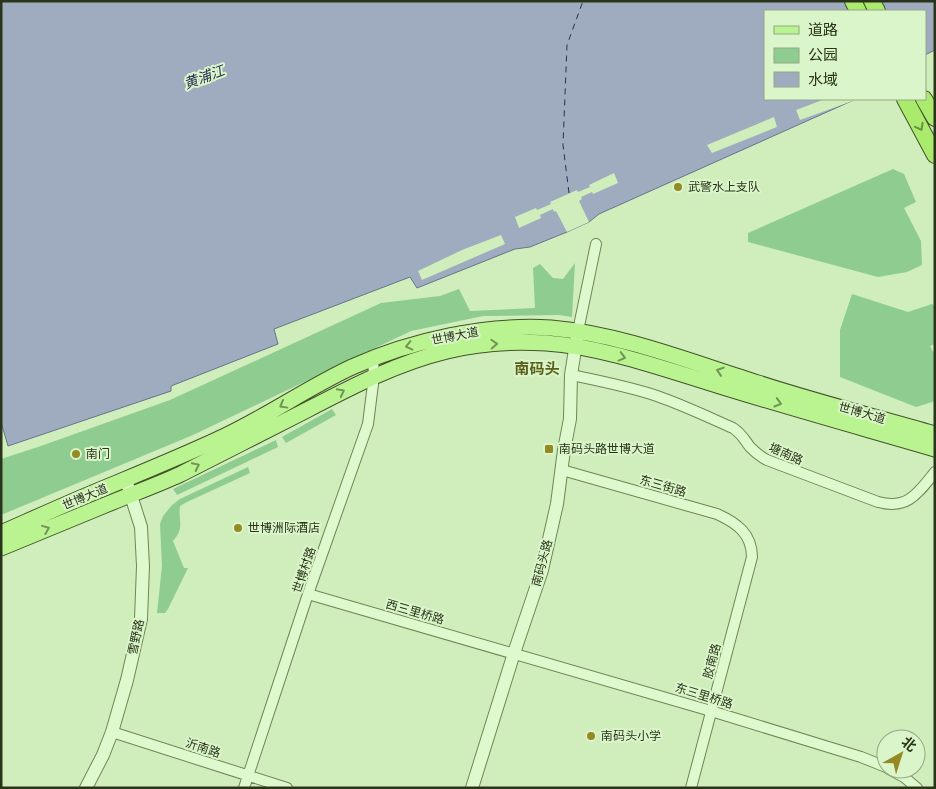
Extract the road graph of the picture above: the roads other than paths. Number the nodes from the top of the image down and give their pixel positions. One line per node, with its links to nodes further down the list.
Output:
1 (906, 100): 4 (highway, one-way to 4)
2 (925, 100): 3 (highway)
3 (935, 118)
4 (935, 155)
5 (596, 244): 6 (street)
6 (578, 331): 7 (street, 南码头路); 8 (main road, 世博大道, one-way to 8); 11 (main road, 世博大道, one-way to 6)
7 (575, 346): 9 (street, 南码头路); 10 (main road, 世博大道, one-way to 7); 12 (main road, 世博大道, one-way to 12)
8 (373, 359): 10 (street, 世博村路); 15 (main road, 世博大道, one-way to 15)
9 (571, 375): 13 (street, 南码头路); 14 (street, 塘南路)
10 (374, 376): 16 (main road, 世博大道, one-way to 10); 20 (street, 世博村路)
11 (935, 434)
12 (935, 449)
13 (562, 470): 18 (street, 东三街路); 21 (street, 南码头路)
14 (935, 472)
15 (126, 480): 16 (street, 雪野路); 17 (main road, 世博大道)
16 (132, 495): 19 (main road, 世博大道, one-way to 16); 23 (street, 雪野路)
17 (1, 533)
18 (749, 540): 22 (street, 胶南路)
19 (1, 548)
20 (308, 594): 21 (street, 西三里桥路); 25 (street, 世博村路)
21 (514, 653): 22 (street, 东三里桥路); 30 (street, 南码头路)
22 (711, 711): 24 (street, 东三里桥路); 31 (street, 胶南路)
23 (112, 732): 25 (street, 沂南路); 27 (street, 雪野路)
24 (876, 763)
25 (248, 775): 28 (street, 世博村路); 29 (street, 沂南路)
26 (906, 779): 32 (street, 东三里桥路)
27 (86, 788)
28 (244, 788)
29 (287, 788)
30 (472, 788)
31 (691, 788)
32 (917, 788)

